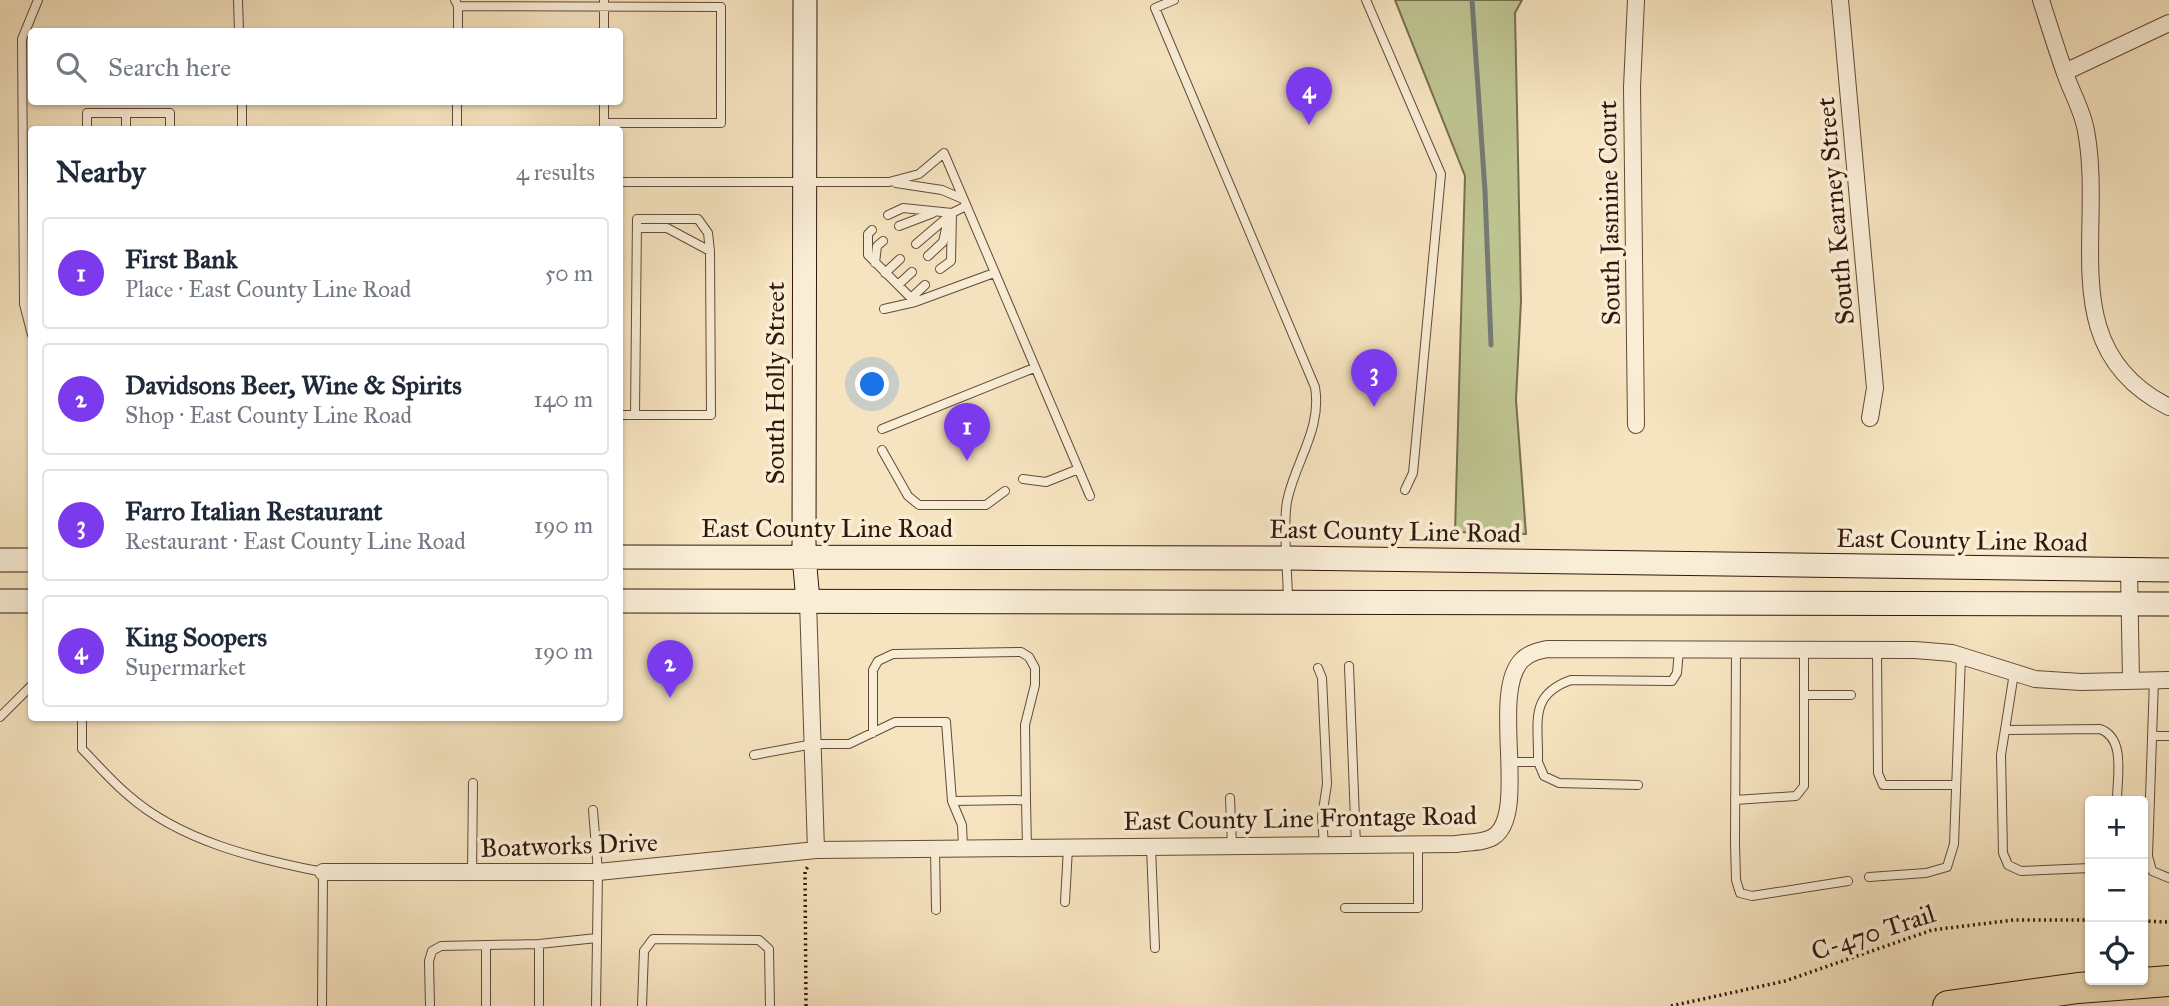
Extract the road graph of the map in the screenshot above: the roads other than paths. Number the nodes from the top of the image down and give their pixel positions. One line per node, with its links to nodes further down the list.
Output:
1 (38, 0): 17 (lane)
2 (238, 0): 13 (lane)
3 (805, 0): 30 (main road, South Holly Street)
4 (1174, 0): 70 (lane)
5 (1366, 0): 65 (lane)
6 (1636, 0): 60 (street, South Jasmine Court)
7 (1840, 0): 59 (street, South Kearney Street)
8 (2041, 0): 16 (street)
9 (457, 3): 10 (lane); 14 (lane)
10 (604, 3): 11 (lane); 15 (lane)
11 (643, 3): 29 (lane)
12 (2169, 23): 16 (street)
13 (239, 28)
14 (458, 28)
15 (604, 28)
16 (2064, 72): 56 (street)
17 (27, 98): 54 (lane)
18 (88, 105): 22 (lane)
19 (242, 105): 27 (lane)
20 (457, 105): 28 (lane)
21 (604, 105): 29 (lane)
22 (87, 113): 23 (lane); 24 (lane)
23 (126, 113): 25 (lane); 26 (lane)
24 (87, 126)
25 (126, 126)
26 (170, 126)
27 (242, 126)
28 (457, 126)
29 (604, 126)
30 (804, 181): 31 (lane); 32 (lane); 68 (main road, South Holly Street)
31 (623, 182)
32 (889, 182): 33 (lane); 33 (lane)
33 (965, 202): 36 (lane); 48 (lane)
34 (936, 212): 35 (lane); 36 (lane); 37 (lane)
35 (888, 215)
36 (950, 215): 41 (lane); 43 (lane); 46 (lane)
37 (899, 226)
38 (637, 228): 42 (lane); 42 (lane); 58 (lane)
39 (872, 230): 45 (lane)
40 (883, 241): 45 (lane)
41 (916, 244)
42 (710, 251): 58 (lane)
43 (928, 256)
44 (900, 259): 49 (lane)
45 (876, 263): 49 (lane)
46 (940, 269)
47 (912, 272): 50 (lane)
48 (994, 272): 52 (lane); 55 (lane)
49 (886, 273): 50 (lane)
50 (898, 285): 52 (lane)
51 (925, 285): 52 (lane)
52 (913, 300): 53 (lane)
53 (884, 309)
54 (28, 320)
55 (1034, 368): 61 (lane); 63 (lane)
56 (2169, 407)
57 (623, 415): 58 (lane)
58 (635, 415)
59 (1870, 418)
60 (1636, 425)
61 (882, 429)
62 (882, 450): 66 (lane)
63 (1076, 470): 64 (lane); 67 (lane)
64 (1023, 479)
65 (1405, 490)
66 (1006, 491)
67 (1090, 496)
68 (804, 555): 69 (main road, East County Line Road); 70 (main road, East County Line Road); 78 (main road, South Holly Street)
69 (623, 557)
70 (1288, 558): 73 (main road, East County Line Road); 79 (lane)
71 (0, 560): 72 (main road)
72 (28, 560)
73 (2129, 570): 74 (main road, East County Line Road); 80 (street)
74 (2169, 570)
75 (0, 601): 76 (main road)
76 (28, 601)
77 (623, 601): 78 (main road)
78 (808, 601): 79 (main road); 101 (street, South Holly Street)
79 (1288, 604): 80 (main road)
80 (2130, 604): 81 (main road); 91 (street)
81 (2169, 604)
82 (1679, 650): 83 (street, East County Line Frontage Road); 103 (street, East County Line Frontage Road); 104 (lane)
83 (1736, 650): 84 (street, East County Line Frontage Road); 111 (lane)
84 (1804, 650): 85 (street, East County Line Frontage Road); 93 (lane)
85 (1877, 650): 86 (street, East County Line Frontage Road); 107 (lane)
86 (1961, 656): 89 (street, East County Line Frontage Road); 107 (lane)
87 (1349, 666): 116 (lane)
88 (1318, 668): 115 (lane)
89 (2014, 673): 91 (street, East County Line Frontage Road); 97 (lane)
90 (2161, 680): 91 (street, East County Line Frontage Road); 99 (lane)
91 (2131, 681)
92 (28, 689): 95 (lane)
93 (1804, 695): 94 (lane); 111 (lane)
94 (1851, 695)
95 (0, 716)
96 (82, 721): 125 (lane)
97 (2005, 730): 108 (lane); 124 (lane)
98 (873, 733): 101 (lane); 110 (lane); 112 (lane)
99 (2154, 736): 100 (lane); 129 (lane)
100 (2169, 736)
101 (813, 744): 102 (lane); 123 (street, South Holly Street)
102 (754, 755)
103 (1509, 762): 104 (lane); 114 (street, East County Line Frontage Road)
104 (1538, 762): 106 (lane)
105 (474, 783): 127 (lane)
106 (1638, 785)
107 (1956, 785): 128 (lane)
108 (2117, 796)
109 (1230, 797): 117 (lane)
110 (1026, 800): 112 (lane); 120 (lane)
111 (1735, 800): 130 (lane)
112 (952, 801): 119 (lane)
113 (593, 810): 126 (lane)
114 (1418, 844): 116 (street, East County Line Frontage Road); 132 (lane)
115 (1324, 845): 116 (street, East County Line Frontage Road); 117 (street, East County Line Frontage Road)
116 (1356, 845)
117 (1232, 846): 118 (street, East County Line Frontage Road)
118 (1151, 847): 121 (street, East County Line Frontage Road); 137 (lane)
119 (963, 848): 120 (street, East County Line Frontage Road); 122 (street, East County Line Frontage Road)
120 (1027, 848): 121 (street, East County Line Frontage Road)
121 (1068, 848): 131 (lane)
122 (935, 849): 123 (street, East County Line Frontage Road); 133 (lane)
123 (816, 850): 126 (street, Boatworks Drive)
124 (2085, 868)
125 (323, 872): 127 (street, Boatworks Drive); 139 (lane)
126 (598, 872): 127 (street, Boatworks Drive); 134 (lane)
127 (472, 874)
128 (1869, 877)
129 (2169, 877)
130 (1847, 881)
131 (1065, 902)
132 (1345, 908)
133 (936, 910)
134 (597, 938): 135 (lane); 143 (lane)
135 (539, 944): 136 (lane); 142 (lane)
136 (486, 945): 140 (lane); 141 (lane)
137 (1155, 948)
138 (2169, 981): 146 (highway)
139 (322, 1006)
140 (430, 1006)
141 (486, 1006)
142 (539, 1006)
143 (596, 1006)
144 (642, 1006): 145 (lane)
145 (771, 1006)
146 (1948, 1006)

